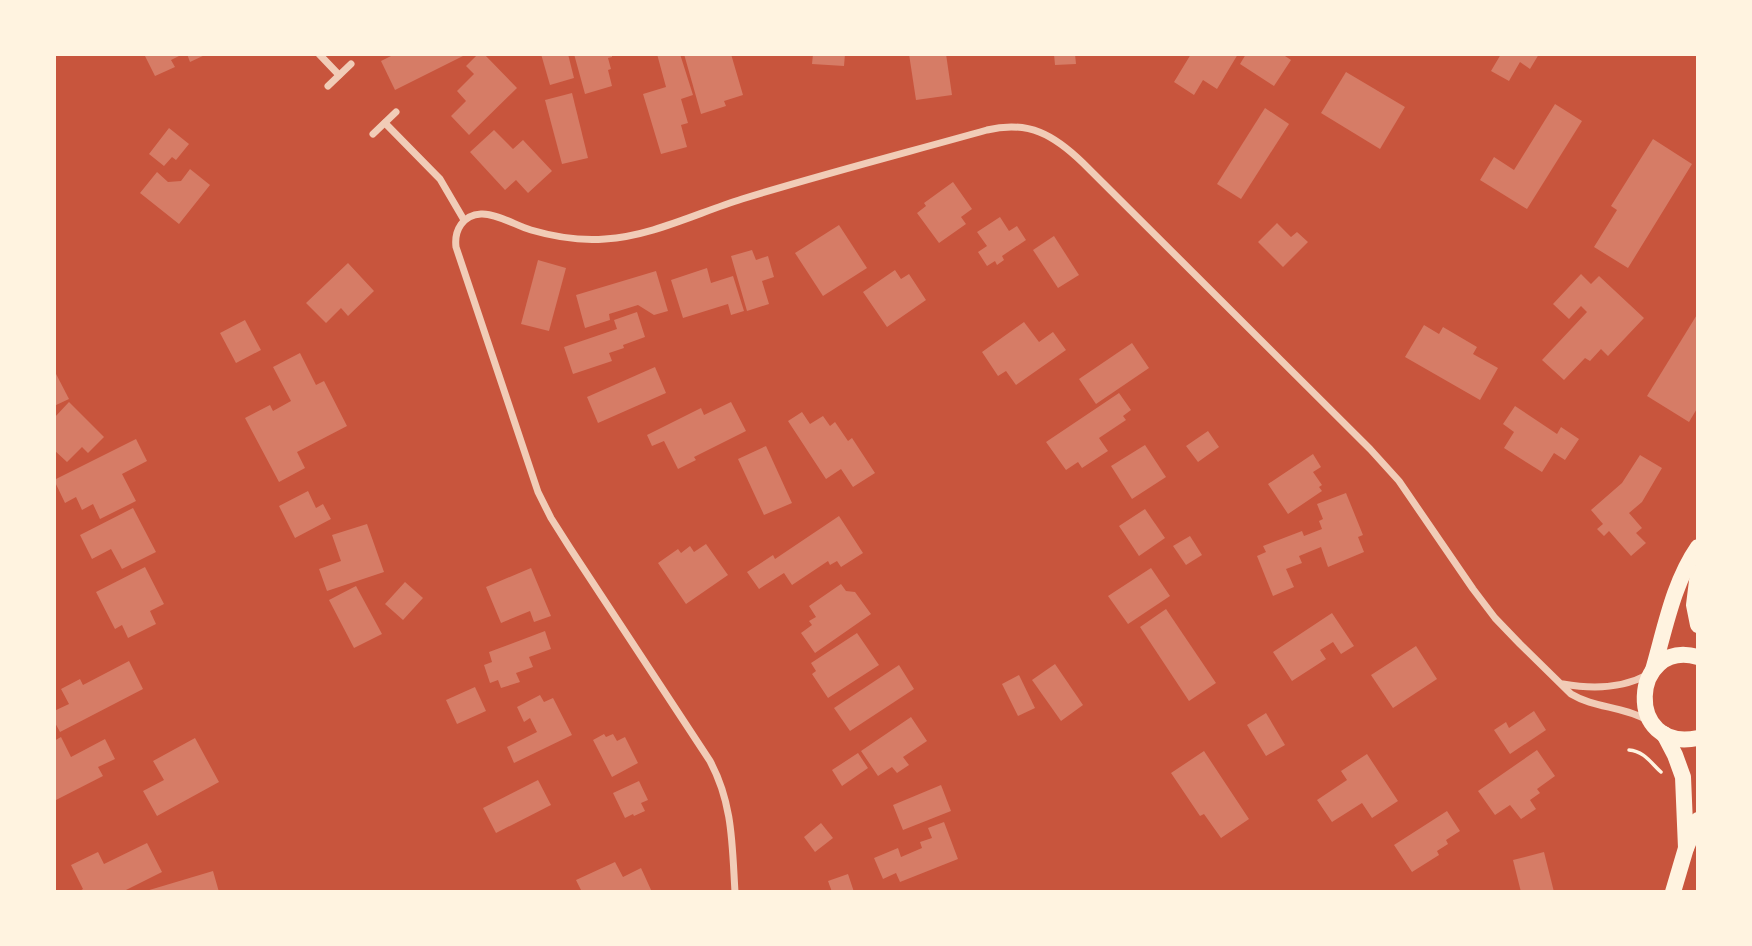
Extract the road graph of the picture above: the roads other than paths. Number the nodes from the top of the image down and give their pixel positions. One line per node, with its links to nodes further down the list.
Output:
1 (319, 54): 3 (street)
2 (351, 64): 3 (street)
3 (339, 75): 4 (street)
4 (328, 86)
5 (396, 112): 6 (street)
6 (385, 123): 7 (street); 8 (street)
7 (373, 134)
8 (464, 220): 14 (street); 19 (street)
9 (1698, 547): 13 (main road)
10 (1698, 573): 11 (main road)
11 (1698, 625)
12 (1698, 657): 13 (main road)
13 (1653, 671): 14 (street); 15 (main road)
14 (1563, 684): 15 (street)
15 (1658, 729): 16 (main road); 18 (main road)
16 (1698, 738)
17 (1698, 820): 18 (main road)
18 (1686, 848): 20 (main road)
19 (734, 892)
20 (1673, 892)

